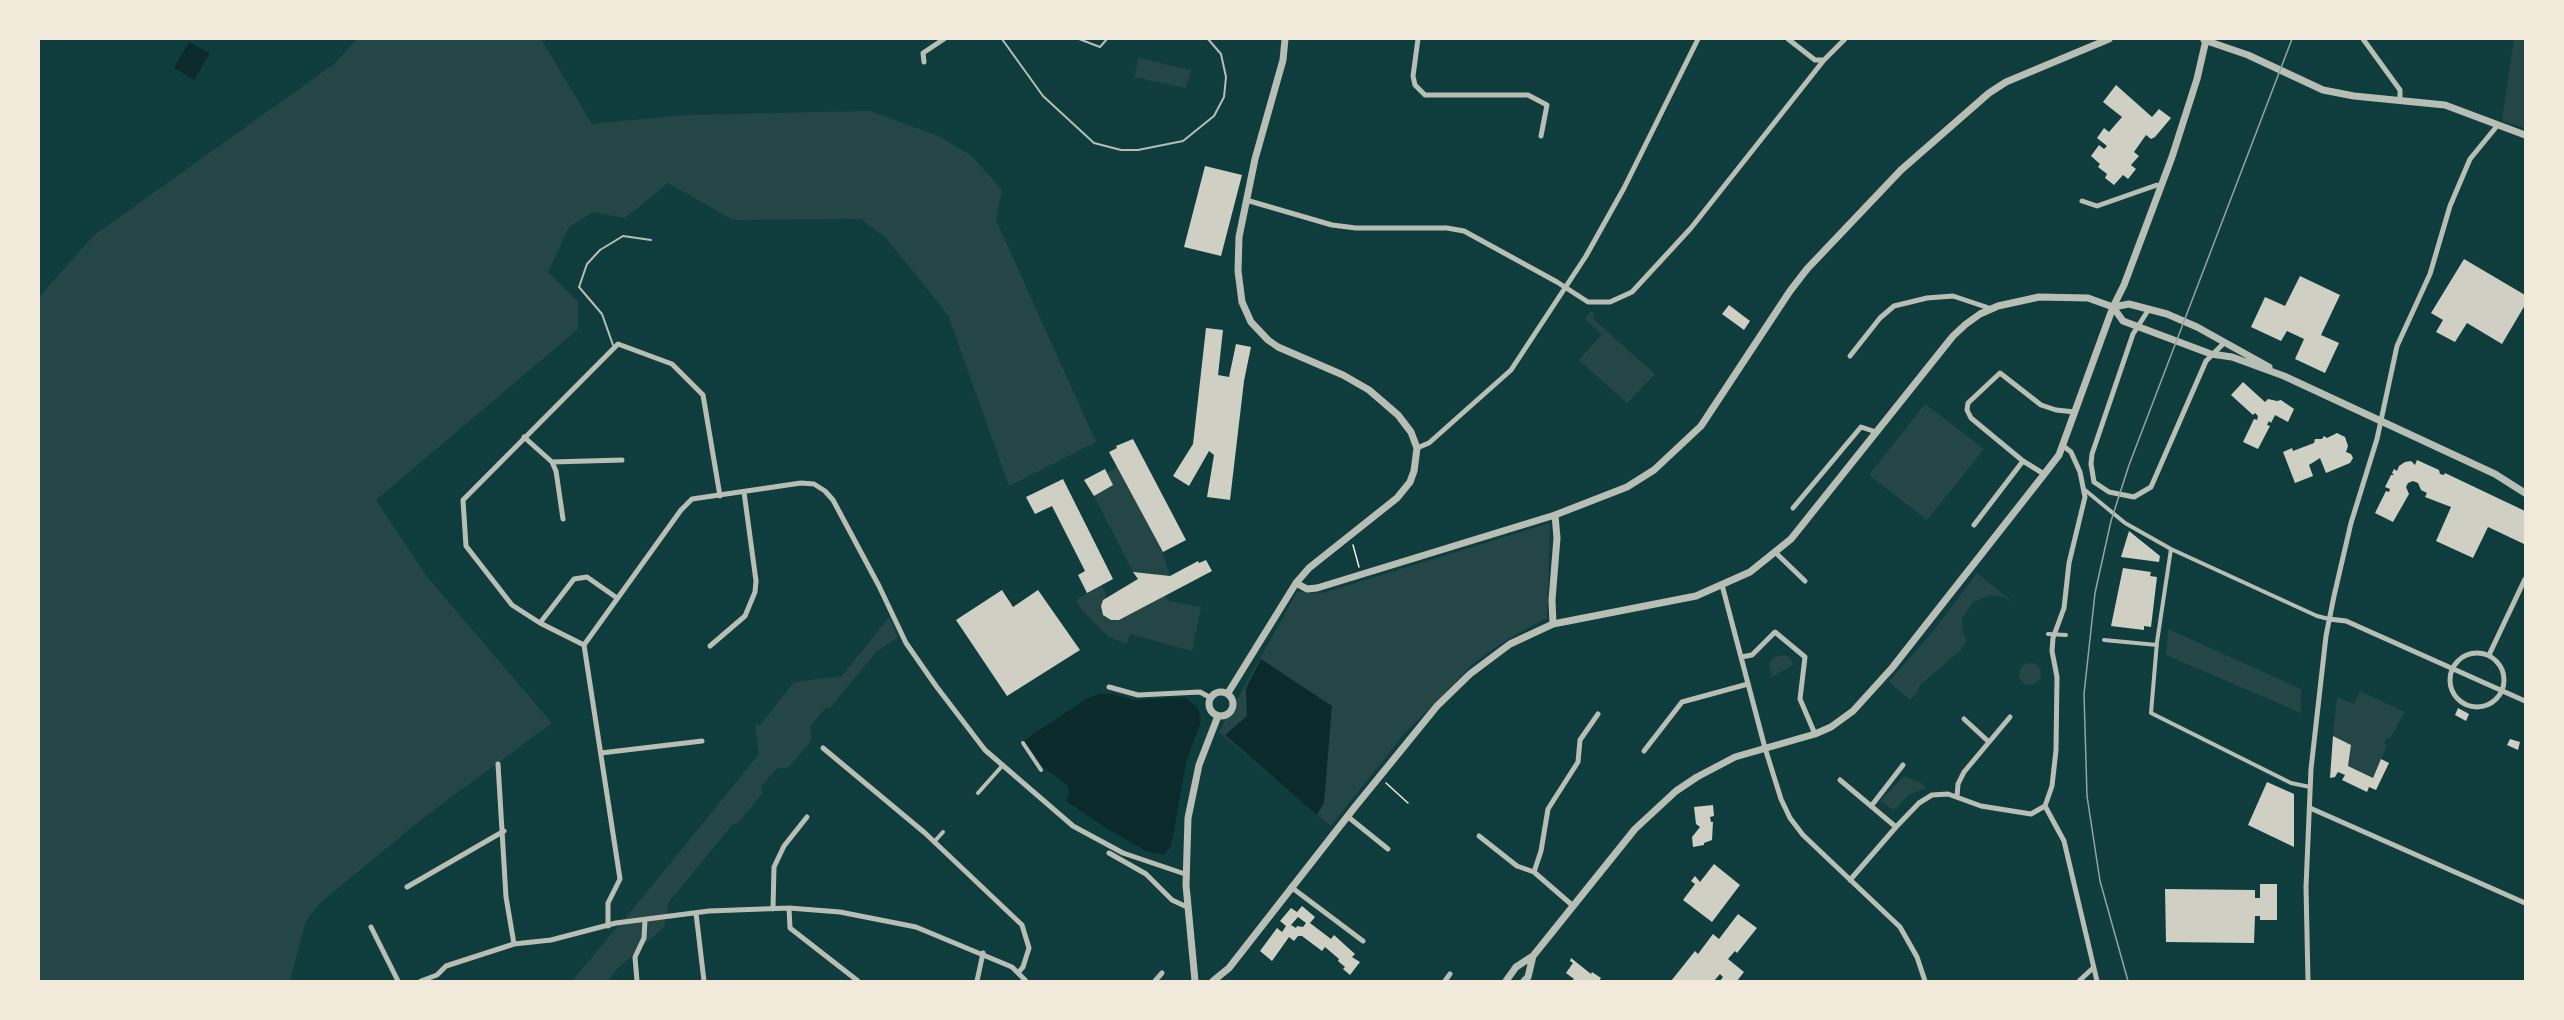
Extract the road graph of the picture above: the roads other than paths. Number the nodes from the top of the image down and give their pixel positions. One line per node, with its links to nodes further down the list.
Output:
1 (944, 39): 15 (street)
2 (1002, 39): 5 (lane)
3 (1079, 39): 4 (lane)
4 (1107, 39)
5 (1208, 39)
6 (1285, 39): 21 (street)
7 (1418, 39): 19 (street)
8 (1698, 39): 24 (street)
9 (1788, 39): 14 (street)
10 (1845, 39): 14 (street)
11 (2109, 39): 49 (street)
12 (2363, 39): 16 (street)
13 (2204, 40): 16 (street); 20 (street)
14 (1824, 60): 24 (street)
15 (924, 62)
16 (2400, 100): 17 (street)
17 (2497, 126): 18 (street); 35 (street)
18 (2525, 135)
19 (1542, 136)
20 (2160, 187): 22 (street); 25 (street)
21 (1246, 200): 24 (street); 39 (street)
22 (2082, 201)
23 (651, 240): 30 (lane)
24 (1565, 286): 39 (street)
25 (2113, 307): 26 (street); 27 (street); 28 (street); 34 (street)
26 (1992, 309): 32 (street); 36 (street)
27 (2150, 309): 28 (street); 29 (street)
28 (2136, 327): 31 (street); 31 (street)
29 (2224, 343): 31 (street); 33 (street)
30 (614, 348): 37 (street); 47 (street)
31 (2211, 354): 33 (street)
32 (1850, 356)
33 (2284, 376): 35 (street)
34 (2074, 412): 38 (street); 41 (street)
35 (2381, 420): 46 (street); 59 (street)
36 (1876, 432): 48 (street); 53 (street)
37 (524, 437): 42 (street); 60 (street)
38 (2062, 445): 43 (street); 44 (street)
39 (1417, 448): 56 (street)
40 (622, 460): 42 (street)
41 (2023, 461): 43 (street); 51 (street)
42 (552, 462): 50 (street)
43 (2044, 474): 81 (street)
44 (2084, 489): 52 (street); 62 (street)
45 (744, 492): 47 (street); 67 (street); 90 (street)
46 (2525, 493)
47 (720, 496): 58 (street)
48 (1793, 508)
49 (1555, 515): 56 (street); 61 (street)
50 (563, 519)
51 (1974, 525)
52 (2171, 549): 59 (street); 66 (street)
53 (1776, 553): 55 (street); 57 (street)
54 (2525, 579): 68 (street)
55 (1805, 581)
56 (1296, 583): 74 (street)
57 (1722, 585): 61 (street); 69 (street)
58 (617, 598): 60 (street); 65 (street)
59 (2329, 619): 70 (street); 94 (street)
60 (540, 623): 65 (street)
61 (1553, 624): 100 (street)
62 (2051, 634): 63 (street); 98 (street)
63 (2066, 635)
64 (2104, 639): 66 (street)
65 (584, 645): 88 (street)
66 (2157, 645): 94 (street)
67 (710, 646)
68 (2489, 655): 70 (street); 73 (street)
69 (1741, 657): 71 (street); 81 (street)
70 (2452, 668): 73 (street); 73 (street)
71 (1748, 684): 86 (street); 87 (street)
72 (1109, 687): 75 (street)
73 (2502, 691): 76 (street)
74 (1228, 693): 75 (street); 78 (street)
75 (1211, 698): 78 (street)
76 (2525, 701)
77 (1599, 714): 109 (street)
78 (1218, 716): 110 (street)
79 (2010, 717): 84 (street)
80 (1964, 719): 84 (street)
81 (1815, 734): 86 (street)
82 (702, 741): 88 (street)
83 (1023, 742): 92 (street)
84 (1989, 742): 96 (street)
85 (823, 748): 106 (street)
86 (1765, 748): 111 (street); 115 (street)
87 (1644, 751)
88 (601, 753): 121 (street)
89 (498, 764): 103 (street)
90 (1003, 765): 95 (street); 110 (street)
91 (1903, 765): 97 (street)
92 (1041, 770)
93 (1840, 780): 97 (street)
94 (2310, 787): 99 (street)
95 (978, 793)
96 (1957, 797): 98 (street); 102 (street)
97 (1872, 805): 102 (street)
98 (2045, 806): 127 (street)
99 (2310, 808): 114 (street); 147 (street)
100 (1347, 816): 107 (street); 113 (street)
101 (807, 817): 118 (street)
102 (1896, 827): 111 (street)
103 (504, 831): 112 (street); 124 (street)
104 (943, 832): 106 (street)
105 (1479, 836): 109 (street)
106 (934, 842): 128 (street)
107 (1388, 849)
108 (1109, 853): 116 (street)
109 (1534, 872): 115 (street)
110 (1185, 874): 116 (street)
111 (1850, 880): 144 (street)
112 (407, 887)
113 (1291, 887): 123 (street); 140 (street)
114 (2525, 903)
115 (1572, 905): 126 (street)
116 (1187, 907): 139 (street)
117 (789, 908): 118 (street); 125 (street); 135 (street)
118 (773, 909): 119 (street)
119 (696, 913): 120 (street); 134 (street)
120 (645, 920): 121 (street); 133 (street)
121 (608, 926): 124 (street)
122 (371, 927): 131 (street)
123 (1363, 941)
124 (514, 944): 132 (street)
125 (983, 953): 128 (street); 136 (street)
126 (1533, 956): 142 (street); 143 (street)
127 (2093, 968): 145 (street); 146 (street)
128 (1018, 973): 137 (street)
129 (1162, 973): 138 (street)
130 (1450, 974): 141 (street)
131 (398, 981)
132 (420, 981)
133 (637, 981)
134 (704, 981)
135 (858, 981)
136 (977, 981)
137 (1026, 981)
138 (1155, 981)
139 (1195, 981)
140 (1213, 981)
141 (1445, 981)
142 (1506, 981)
143 (1524, 981)
144 (1924, 981)
145 (2079, 981)
146 (2097, 981)
147 (2308, 981)

